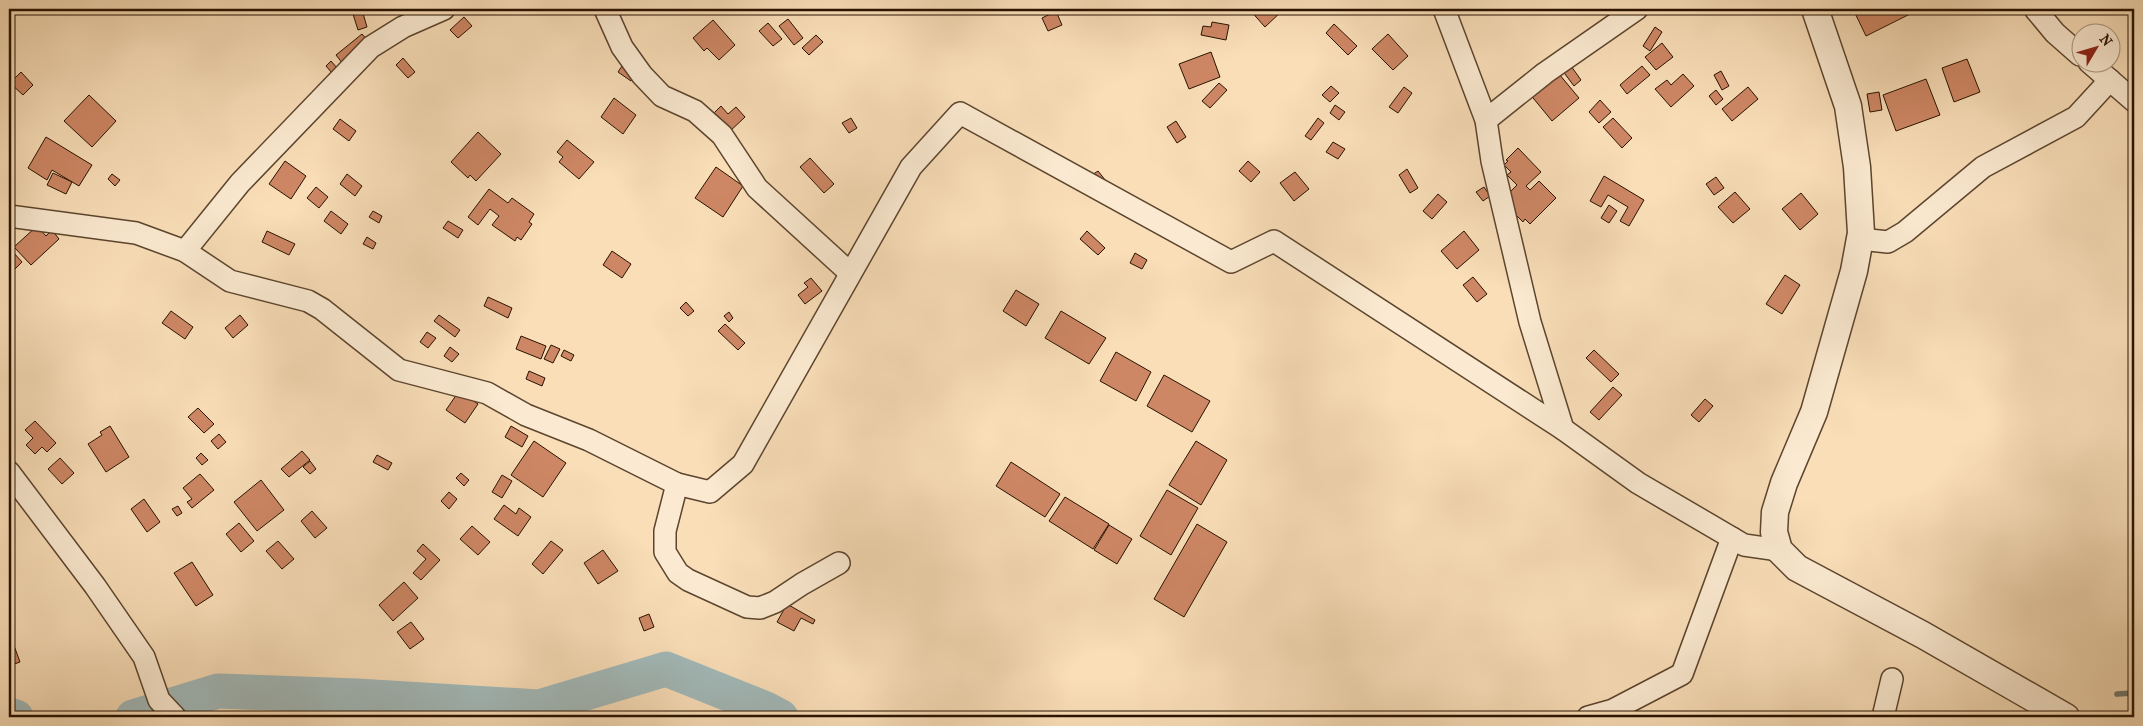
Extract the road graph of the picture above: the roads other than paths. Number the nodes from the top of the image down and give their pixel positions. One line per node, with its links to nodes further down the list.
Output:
1 (444, 9): 14 (street)
2 (605, 9): 15 (street)
3 (1444, 9): 11 (street)
4 (1637, 9): 11 (street)
5 (1815, 9): 13 (street)
6 (2035, 9): 7 (street)
7 (2070, 47)
8 (2101, 72): 9 (street)
9 (2110, 80): 10 (street); 13 (street)
10 (2134, 101)
11 (1486, 120): 16 (street)
12 (9, 216): 14 (street)
13 (1860, 239): 20 (street)
14 (184, 251): 18 (street)
15 (850, 273): 16 (street); 18 (street)
16 (1563, 429): 19 (street)
17 (9, 472): 24 (street)
18 (677, 484): 21 (street)
19 (1732, 538): 20 (street); 23 (street)
20 (1779, 550): 27 (street)
21 (839, 563)
22 (1892, 679): 26 (street)
23 (1616, 714): 25 (street)
24 (175, 717)
25 (1588, 717)
26 (1883, 717)
27 (2066, 717)

